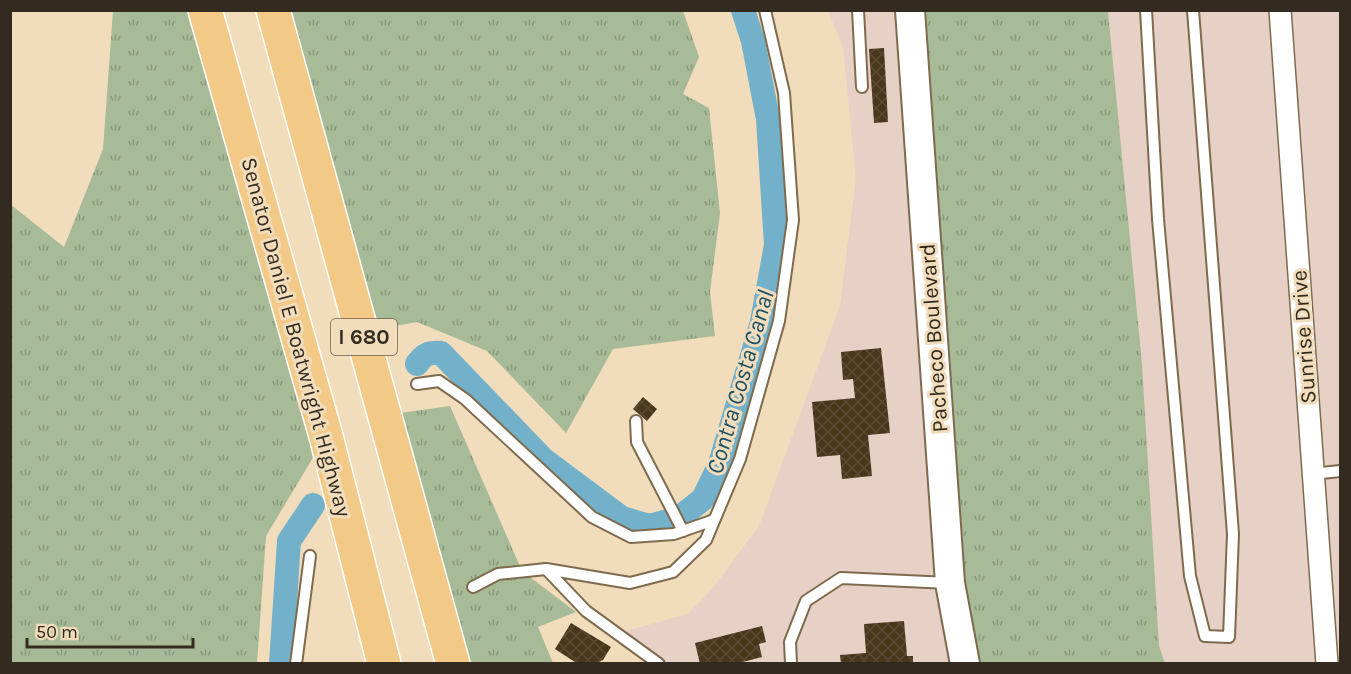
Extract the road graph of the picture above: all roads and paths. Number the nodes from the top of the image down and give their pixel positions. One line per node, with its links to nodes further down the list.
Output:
1 (205, 10): 21 (highway, Senator Daniel E Boatwright Highway / I 680)
2 (273, 10): 22 (highway, I 680)
3 (765, 10): 14 (lane)
4 (858, 10): 9 (lane)
5 (910, 10): 18 (main road, Pacheco Boulevard)
6 (1146, 10): 7 (lane)
7 (1193, 10)
8 (1280, 10): 13 (street, Sunrise Drive)
9 (862, 87)
10 (417, 384): 15 (lane)
11 (636, 421): 15 (lane)
12 (1341, 471): 13 (lane)
13 (1312, 474): 26 (street, Sunrise Drive)
14 (714, 520): 15 (lane); 17 (lane)
15 (682, 531)
16 (310, 556): 20 (lane)
17 (546, 569): 19 (lane); 23 (lane)
18 (950, 583): 24 (lane); 25 (main road, Pacheco Boulevard)
19 (473, 587)
20 (296, 663)
21 (384, 663)
22 (453, 663)
23 (659, 663)
24 (791, 663)
25 (965, 663)
26 (1327, 663)

